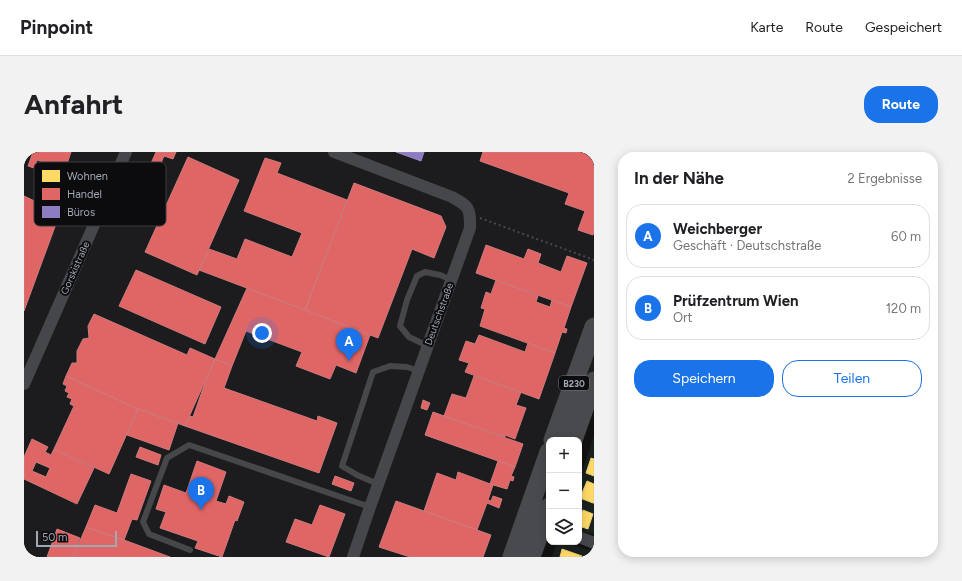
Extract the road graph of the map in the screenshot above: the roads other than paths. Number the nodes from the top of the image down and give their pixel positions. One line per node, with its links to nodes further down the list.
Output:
1 (126, 152): 3 (street, Gorskistraße)
2 (341, 153): 5 (street, Deutschstraße)
3 (122, 162)
4 (93, 226): 10 (street, Gorskistraße)
5 (452, 280): 7 (street, Deutschstraße); 7 (lane)
6 (594, 327): 11 (main road, B230)
7 (428, 346): 8 (street, Deutschstraße)
8 (419, 371): 14 (street, Deutschstraße); 14 (lane)
9 (594, 381): 12 (main road, B230)
10 (24, 384)
11 (554, 437)
12 (574, 437)
13 (546, 461): 21 (main road)
14 (378, 484): 15 (street, Deutschstraße)
15 (370, 507): 19 (lane); 20 (street, Deutschstraße)
16 (546, 522): 22 (main road)
17 (582, 538): 18 (street)
18 (594, 543)
19 (190, 550)
20 (353, 557)
21 (512, 557)
22 (532, 557)

